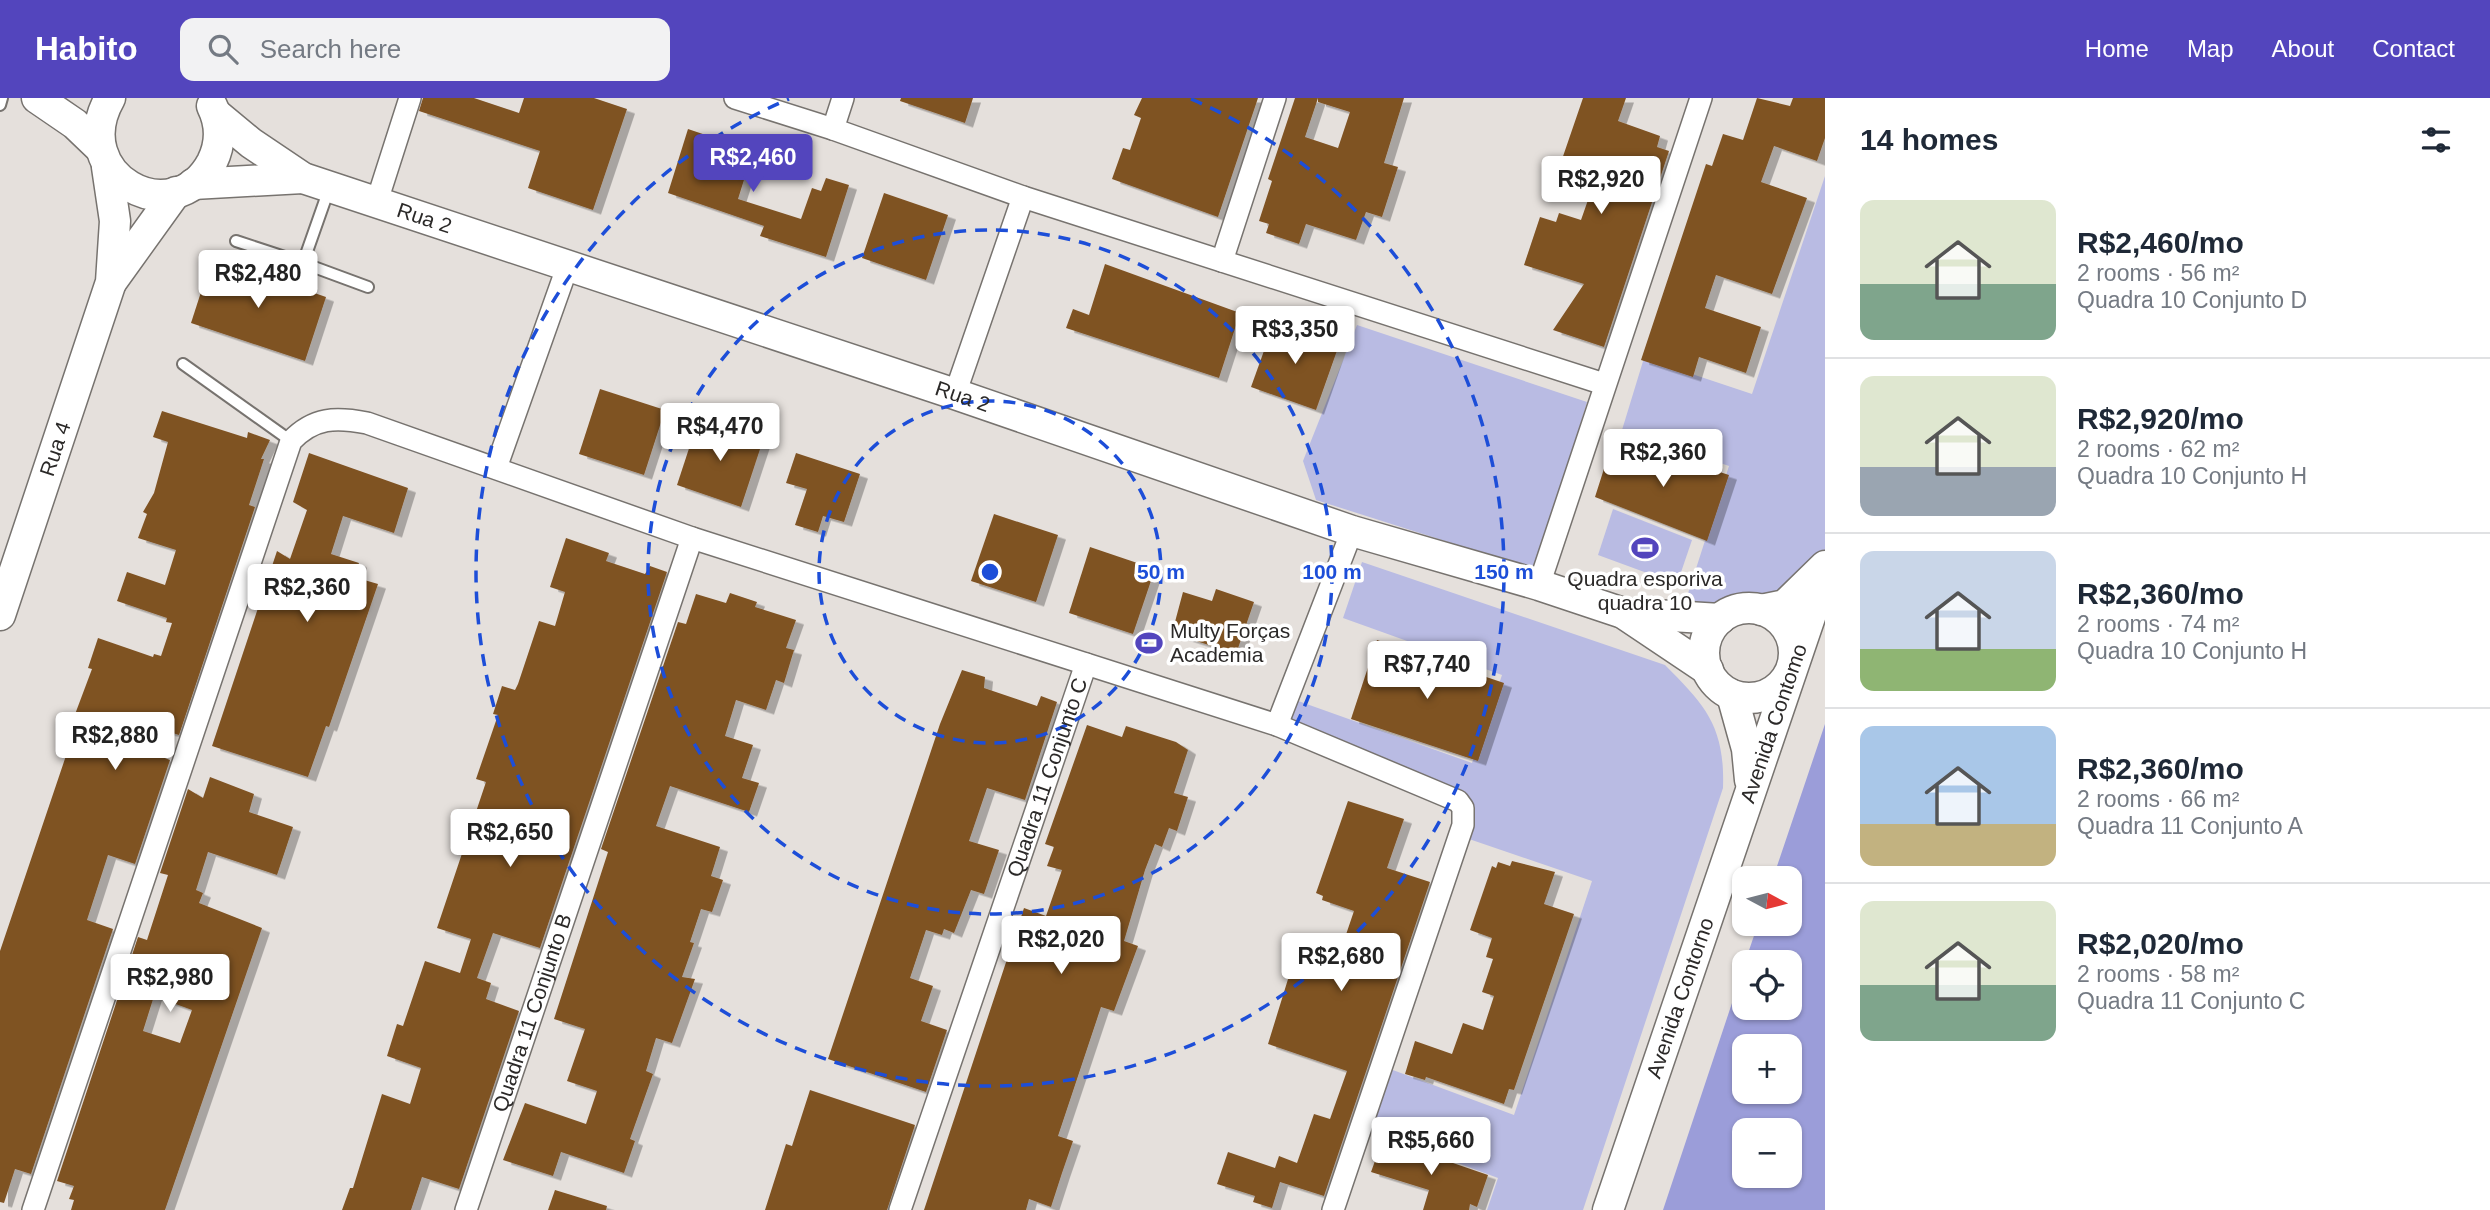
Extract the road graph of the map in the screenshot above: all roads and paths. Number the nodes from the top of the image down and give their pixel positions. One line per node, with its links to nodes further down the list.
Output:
1 (2, 98): 10 (lane)
2 (37, 98): 12 (street)
3 (110, 98): 12 (street)
4 (410, 98): 16 (street)
5 (735, 98): 11 (street)
6 (843, 98): 11 (street)
7 (1275, 98): 18 (street)
8 (1700, 98): 24 (street)
9 (211, 103): 13 (street); 14 (street)
10 (0, 104)
11 (833, 129): 15 (street)
12 (103, 157): 14 (street); 21 (street)
13 (316, 182): 14 (street); 16 (street, Rua 2); 19 (lane)
14 (185, 188): 21 (street)
15 (1023, 197): 18 (street); 25 (street)
16 (377, 201): 20 (street, Rua 2)
17 (236, 241): 19 (lane)
18 (1222, 261): 24 (street)
19 (303, 263): 22 (lane)
20 (568, 265): 25 (street, Rua 2); 27 (street)
21 (111, 282): 35 (street, Rua 4)
22 (368, 286)
23 (183, 364): 26 (lane)
24 (1604, 384): 32 (street)
25 (955, 394): 28 (street, Rua 2)
26 (291, 441): 27 (street); 43 (street)
27 (496, 468): 29 (street)
28 (1352, 531): 32 (street, Rua 2); 41 (street)
29 (692, 538): 37 (street); 44 (street, Quadra 11 Conjunto B)
30 (1825, 566): 33 (street, Avenida Contomo)
31 (1825, 573): 39 (street, Avenida Contomo)
32 (1539, 584): 34 (street, Rua 2)
33 (1761, 610): 36 (street); 39 (street)
34 (1623, 613): 36 (street, Rua 2); 38 (street, Rua 2)
35 (0, 615)
36 (1720, 619): 38 (street)
37 (1086, 664): 41 (street); 45 (street, Quadra 11 Conjunto C)
38 (1708, 670): 40 (street)
39 (1790, 672): 40 (street); 42 (street, Avenida Contomo)
40 (1732, 695): 42 (street, Avenida Contomo)
41 (1276, 725): 46 (street)
42 (1751, 785): 47 (street, Avenida Contorno)
43 (33, 1210)
44 (466, 1210)
45 (900, 1210)
46 (1332, 1210)
47 (1608, 1210)

